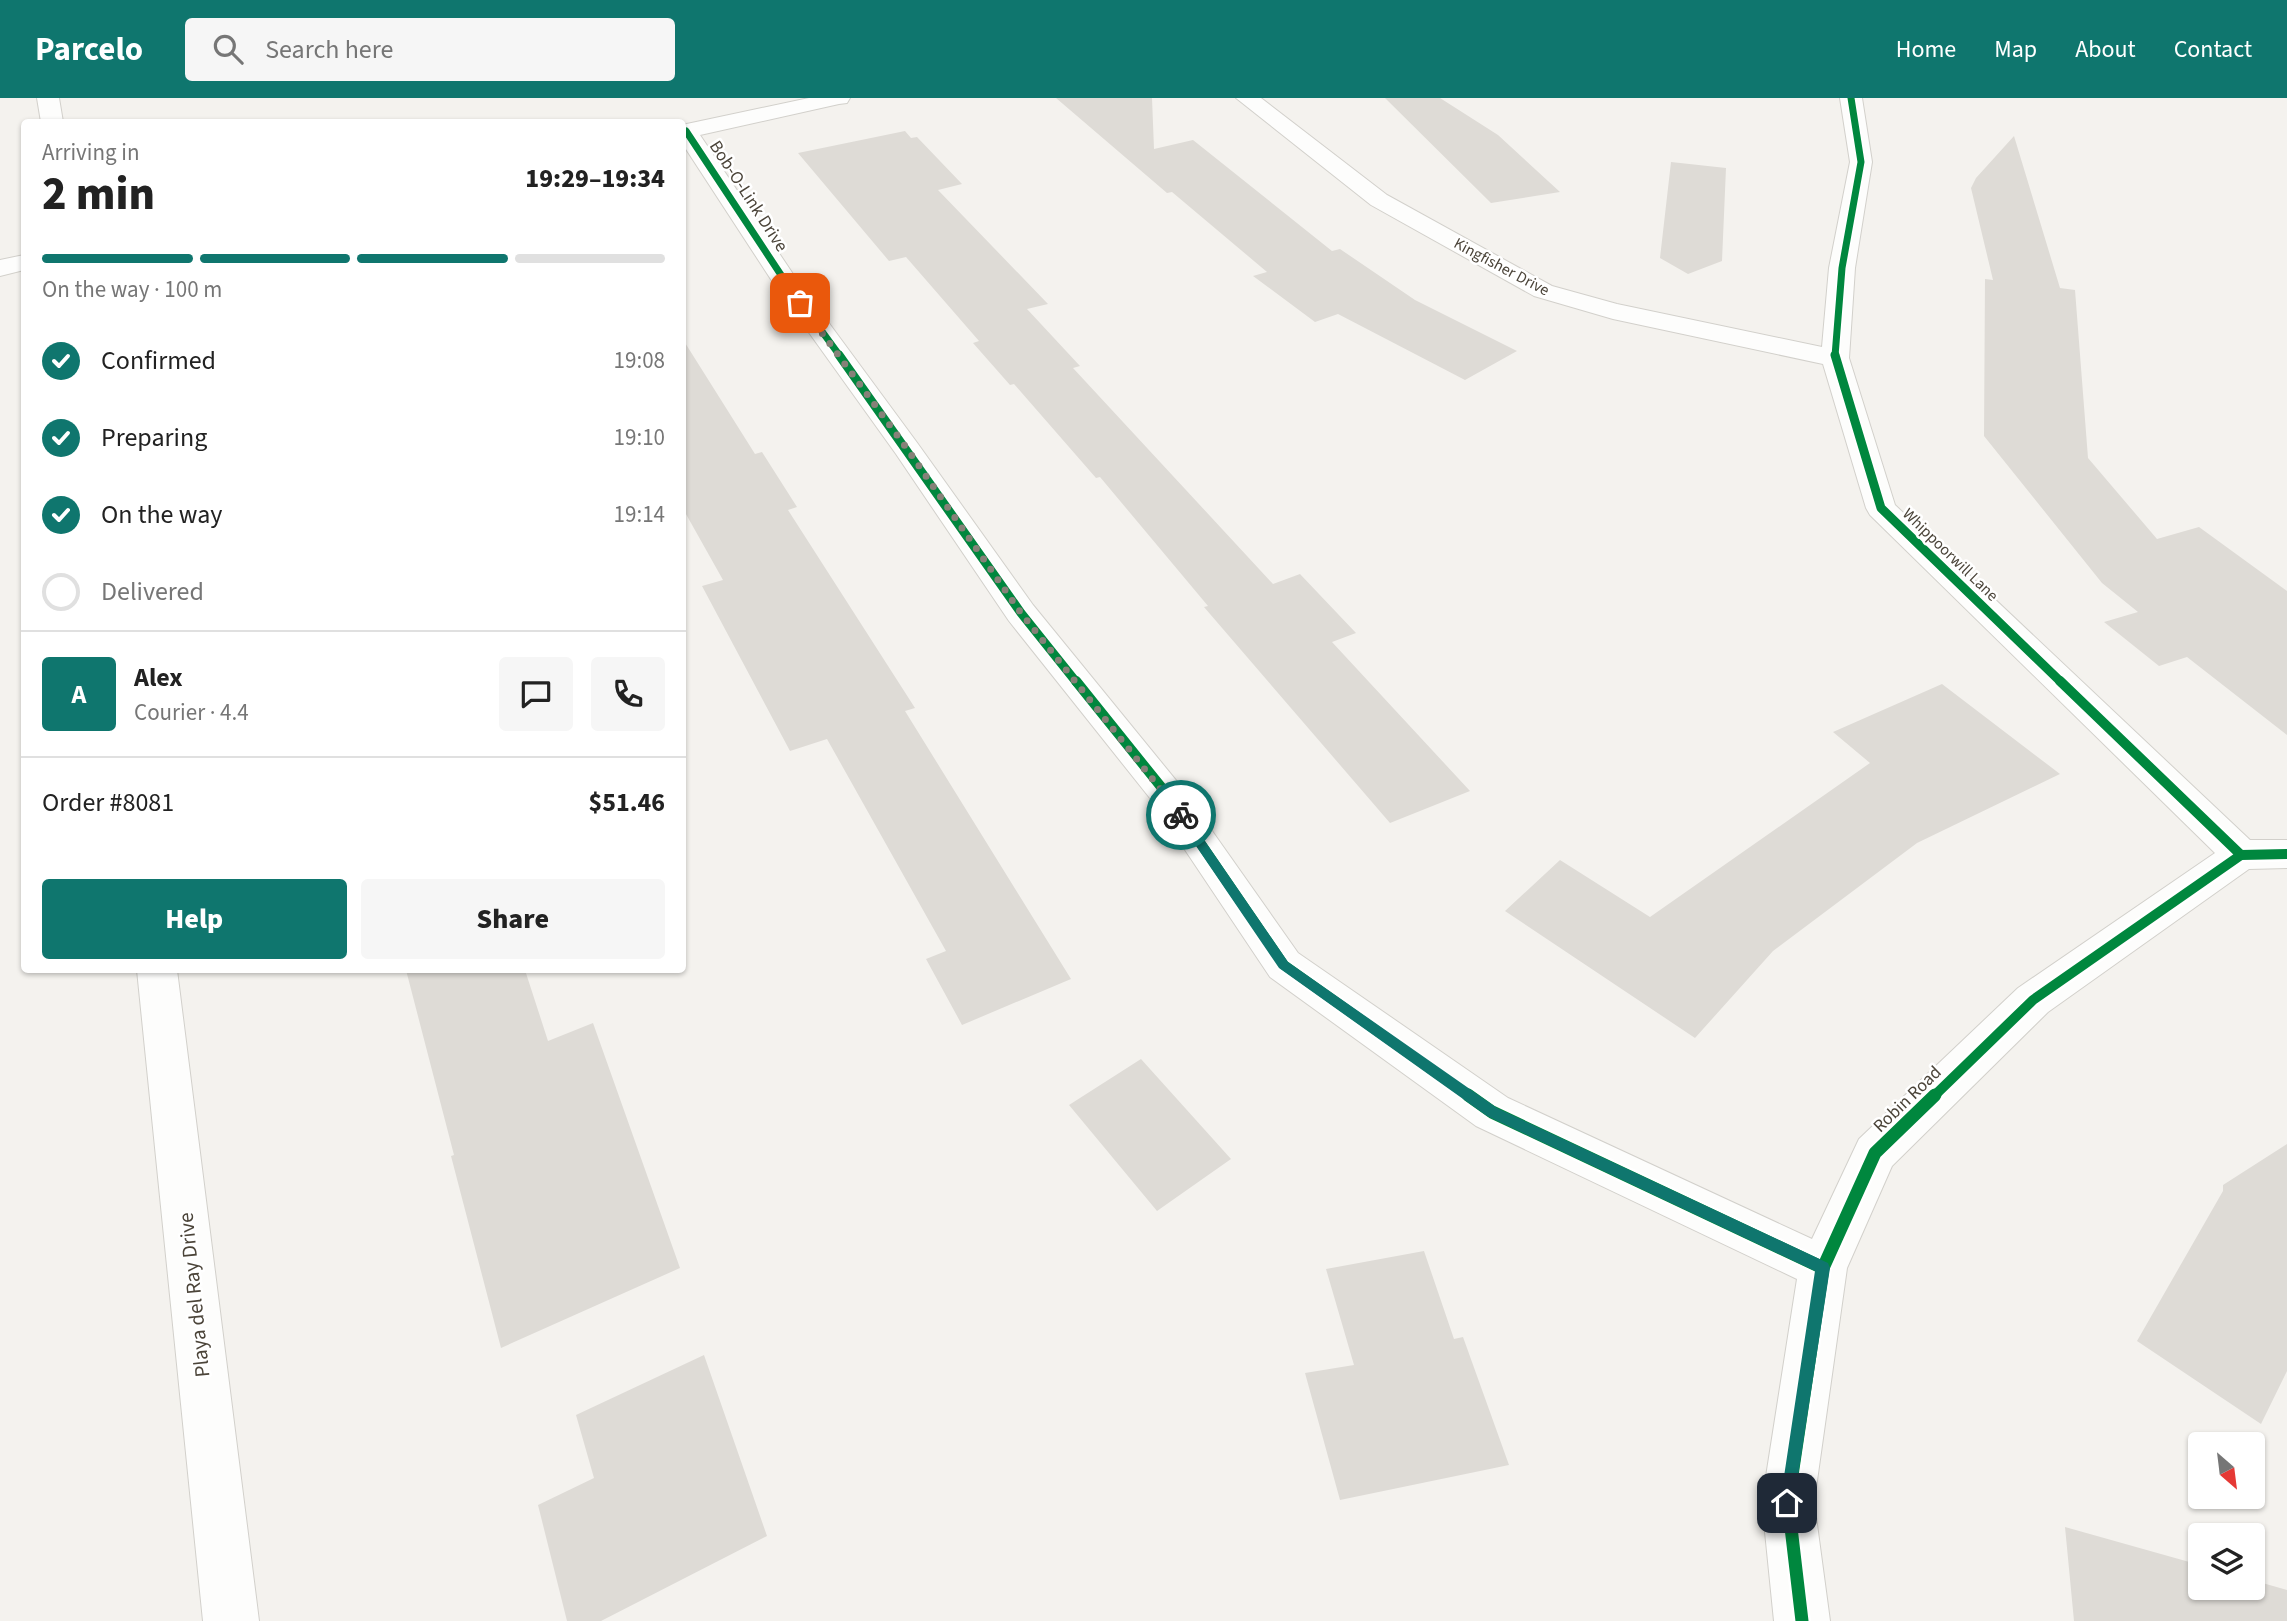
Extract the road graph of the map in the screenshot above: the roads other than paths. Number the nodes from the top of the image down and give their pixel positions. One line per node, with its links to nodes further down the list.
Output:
1 (48, 98): 5 (street)
2 (839, 98): 6 (street)
3 (1247, 98): 10 (street, Kingfisher Drive)
4 (1851, 98): 10 (street, Whippoorwill Lane)
5 (52, 119)
6 (686, 132)
7 (686, 135): 14 (street, Bob-O-Link Drive)
8 (21, 264): 9 (street)
9 (0, 268)
10 (1835, 358): 12 (street, Whippoorwill Lane)
11 (2287, 854): 12 (street)
12 (2241, 855): 14 (street, Robin Road)
13 (157, 973): 15 (street, Playa del Ray Drive)
14 (1823, 1268): 16 (street, Robin Road)
15 (231, 1621)
16 (1802, 1621)

